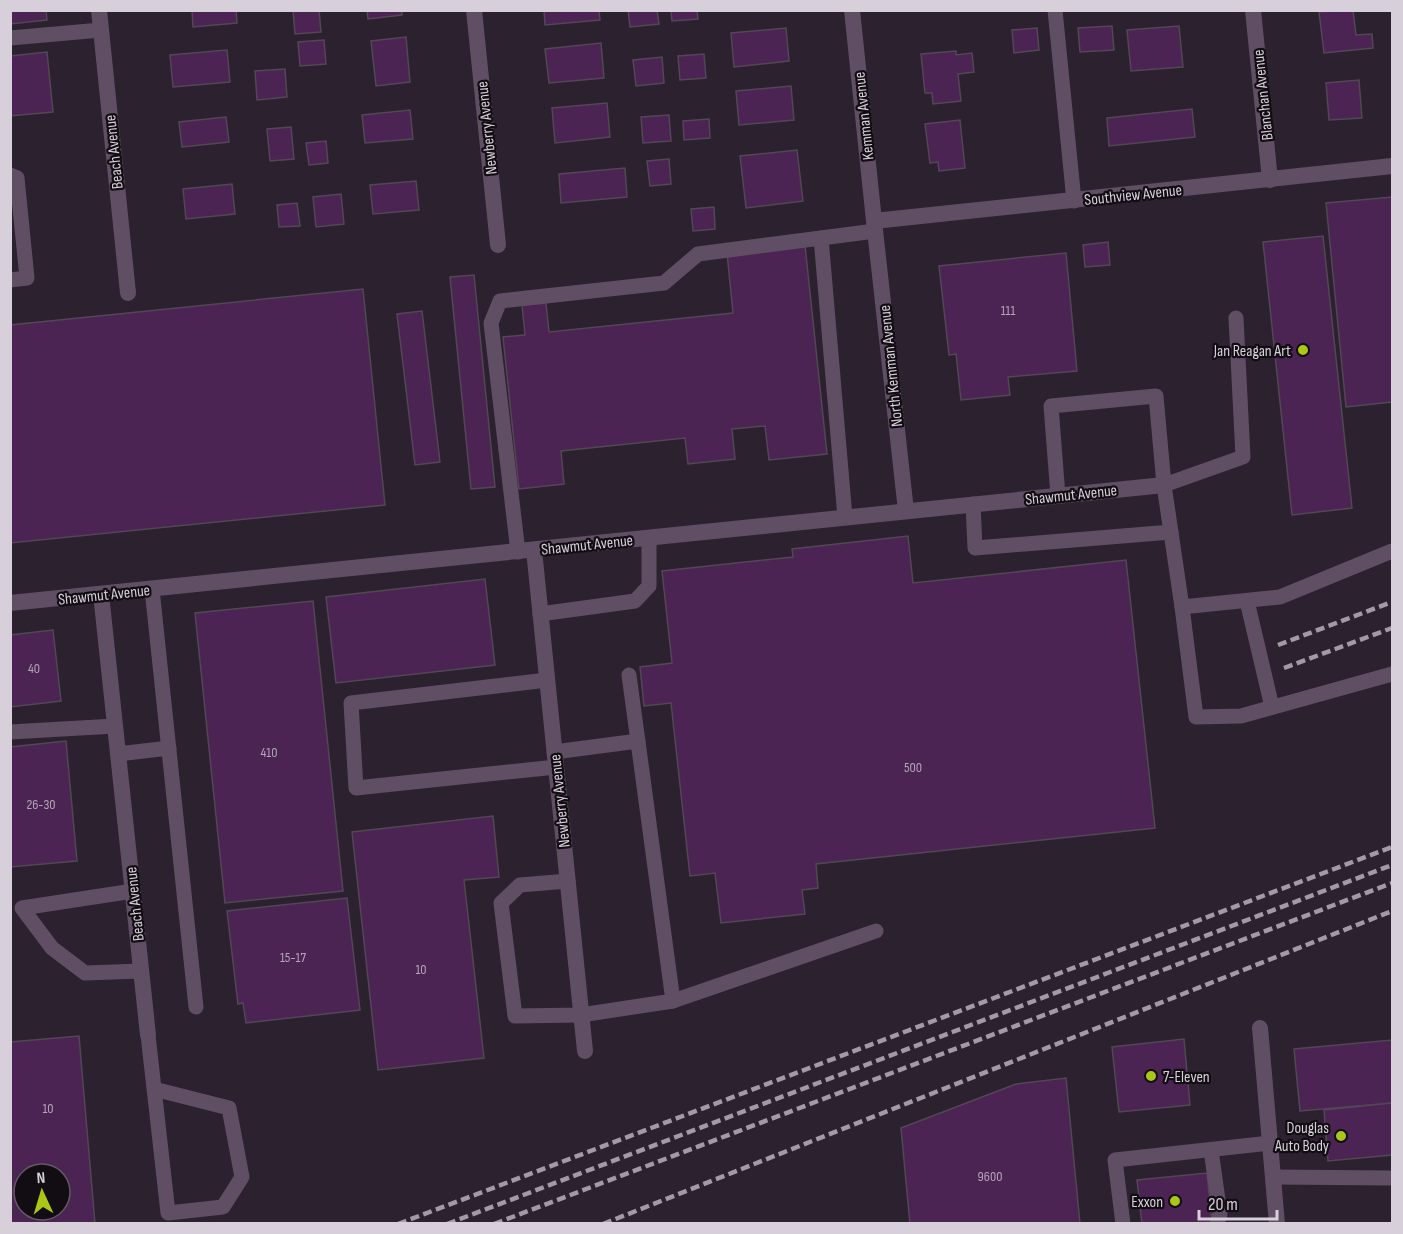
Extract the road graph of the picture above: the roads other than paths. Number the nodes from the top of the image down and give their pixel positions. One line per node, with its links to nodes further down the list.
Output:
1 (99, 10): 6 (street, Beach Avenue)
2 (474, 10): 14 (street, Newberry Avenue)
3 (852, 10): 12 (street, Kemman Avenue)
4 (1054, 10): 11 (lane)
5 (1253, 10): 10 (street, Blanchan Avenue)
6 (101, 30): 7 (lane); 16 (street, Beach Avenue)
7 (10, 38)
8 (1392, 166): 10 (street, Southview Avenue)
9 (10, 175): 15 (lane)
10 (1270, 180): 11 (street, Southview Avenue)
11 (1074, 201): 12 (street, Southview Avenue)
12 (874, 226): 13 (lane); 21 (street, North Kemman Avenue)
13 (821, 238): 22 (lane); 25 (lane)
14 (498, 245)
15 (10, 280)
16 (128, 293)
17 (1236, 318): 18 (lane)
18 (1164, 485): 19 (street, Shawmut Avenue); 19 (lane); 23 (lane)
19 (1058, 496): 20 (street, Shawmut Avenue)
20 (973, 504): 21 (street, Shawmut Avenue); 23 (lane)
21 (906, 511): 22 (street, Shawmut Avenue)
22 (845, 517): 24 (street, Shawmut Avenue)
23 (1171, 532): 31 (lane)
24 (648, 538): 25 (street, Shawmut Avenue); 32 (lane)
25 (526, 551): 27 (street, Shawmut Avenue); 32 (street, Newberry Avenue)
26 (1392, 551): 29 (lane)
27 (152, 589): 28 (street, Shawmut Avenue); 40 (lane)
28 (101, 594): 30 (street, Shawmut Avenue); 37 (street, Beach Avenue)
29 (1247, 601): 31 (lane); 36 (lane)
30 (10, 603)
31 (1182, 607): 36 (lane)
32 (540, 614): 35 (street, Newberry Avenue)
33 (1392, 674): 36 (lane)
34 (629, 675): 39 (lane)
35 (547, 680): 42 (street, Newberry Avenue); 42 (lane)
36 (1272, 707)
37 (115, 726): 38 (lane); 41 (street, Beach Avenue)
38 (10, 732)
39 (638, 741): 42 (lane); 47 (lane)
40 (169, 748): 41 (lane); 48 (lane)
41 (118, 754): 44 (street, Beach Avenue)
42 (555, 759): 43 (street, Newberry Avenue)
43 (567, 881): 49 (street, Newberry Avenue); 49 (lane)
44 (133, 891): 46 (street, Beach Avenue); 46 (lane)
45 (876, 931): 47 (lane)
46 (141, 971): 51 (street, Beach Avenue)
47 (673, 1001): 49 (lane)
48 (196, 1007)
49 (581, 1015): 52 (street, Newberry Avenue)
50 (1260, 1028): 54 (street)
51 (148, 1035): 53 (lane, Beach Avenue)
52 (585, 1051)
53 (154, 1089): 53 (lane, Beach Avenue)
54 (1270, 1143): 55 (lane); 56 (street)
55 (1210, 1150): 58 (lane); 59 (lane)
56 (1273, 1178): 57 (lane); 60 (street)
57 (1392, 1178)
58 (1123, 1224)
59 (1218, 1224)
60 (1277, 1224)

